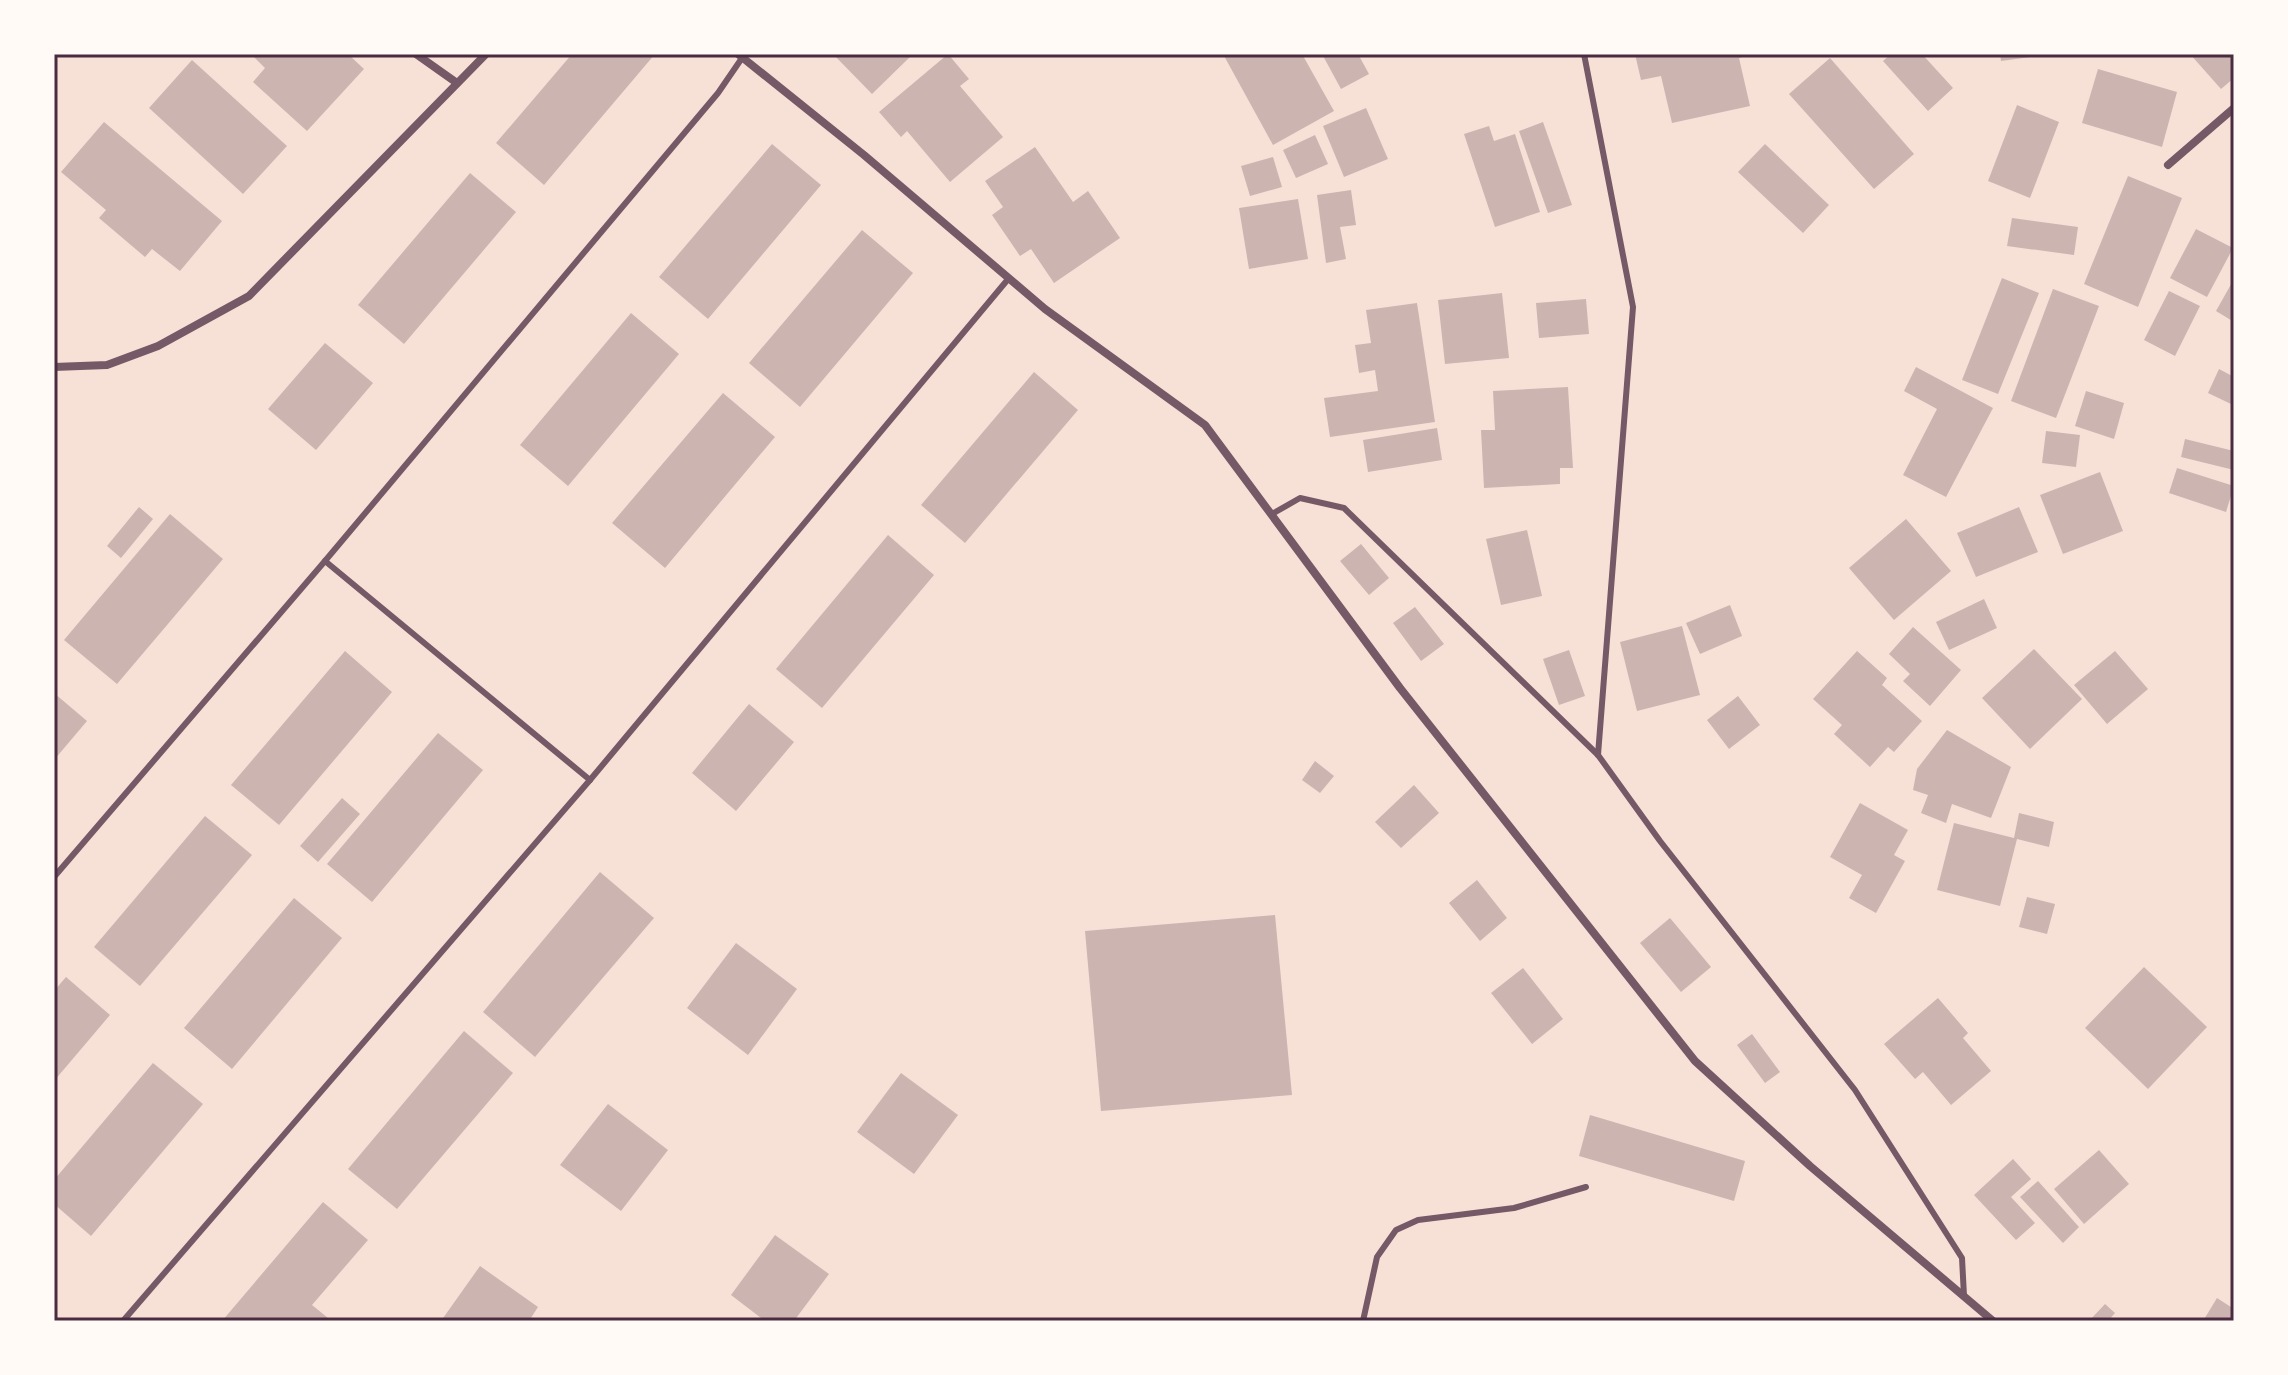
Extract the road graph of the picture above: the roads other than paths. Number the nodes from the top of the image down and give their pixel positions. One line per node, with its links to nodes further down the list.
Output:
1 (416, 54): 5 (street)
2 (486, 54): 5 (street)
3 (1584, 54): 12 (lane)
4 (740, 56): 8 (street); 11 (lane)
5 (457, 83): 9 (street)
6 (2234, 108): 7 (street)
7 (2168, 165)
8 (1009, 278): 10 (street); 13 (lane)
9 (54, 367)
10 (1272, 514): 12 (lane); 16 (street)
11 (325, 561): 13 (lane); 14 (lane)
12 (1598, 755): 16 (lane)
13 (590, 780): 17 (lane)
14 (54, 877)
15 (1586, 1187): 18 (lane)
16 (1964, 1296): 19 (street)
17 (123, 1321)
18 (1363, 1321)
19 (1993, 1321)

